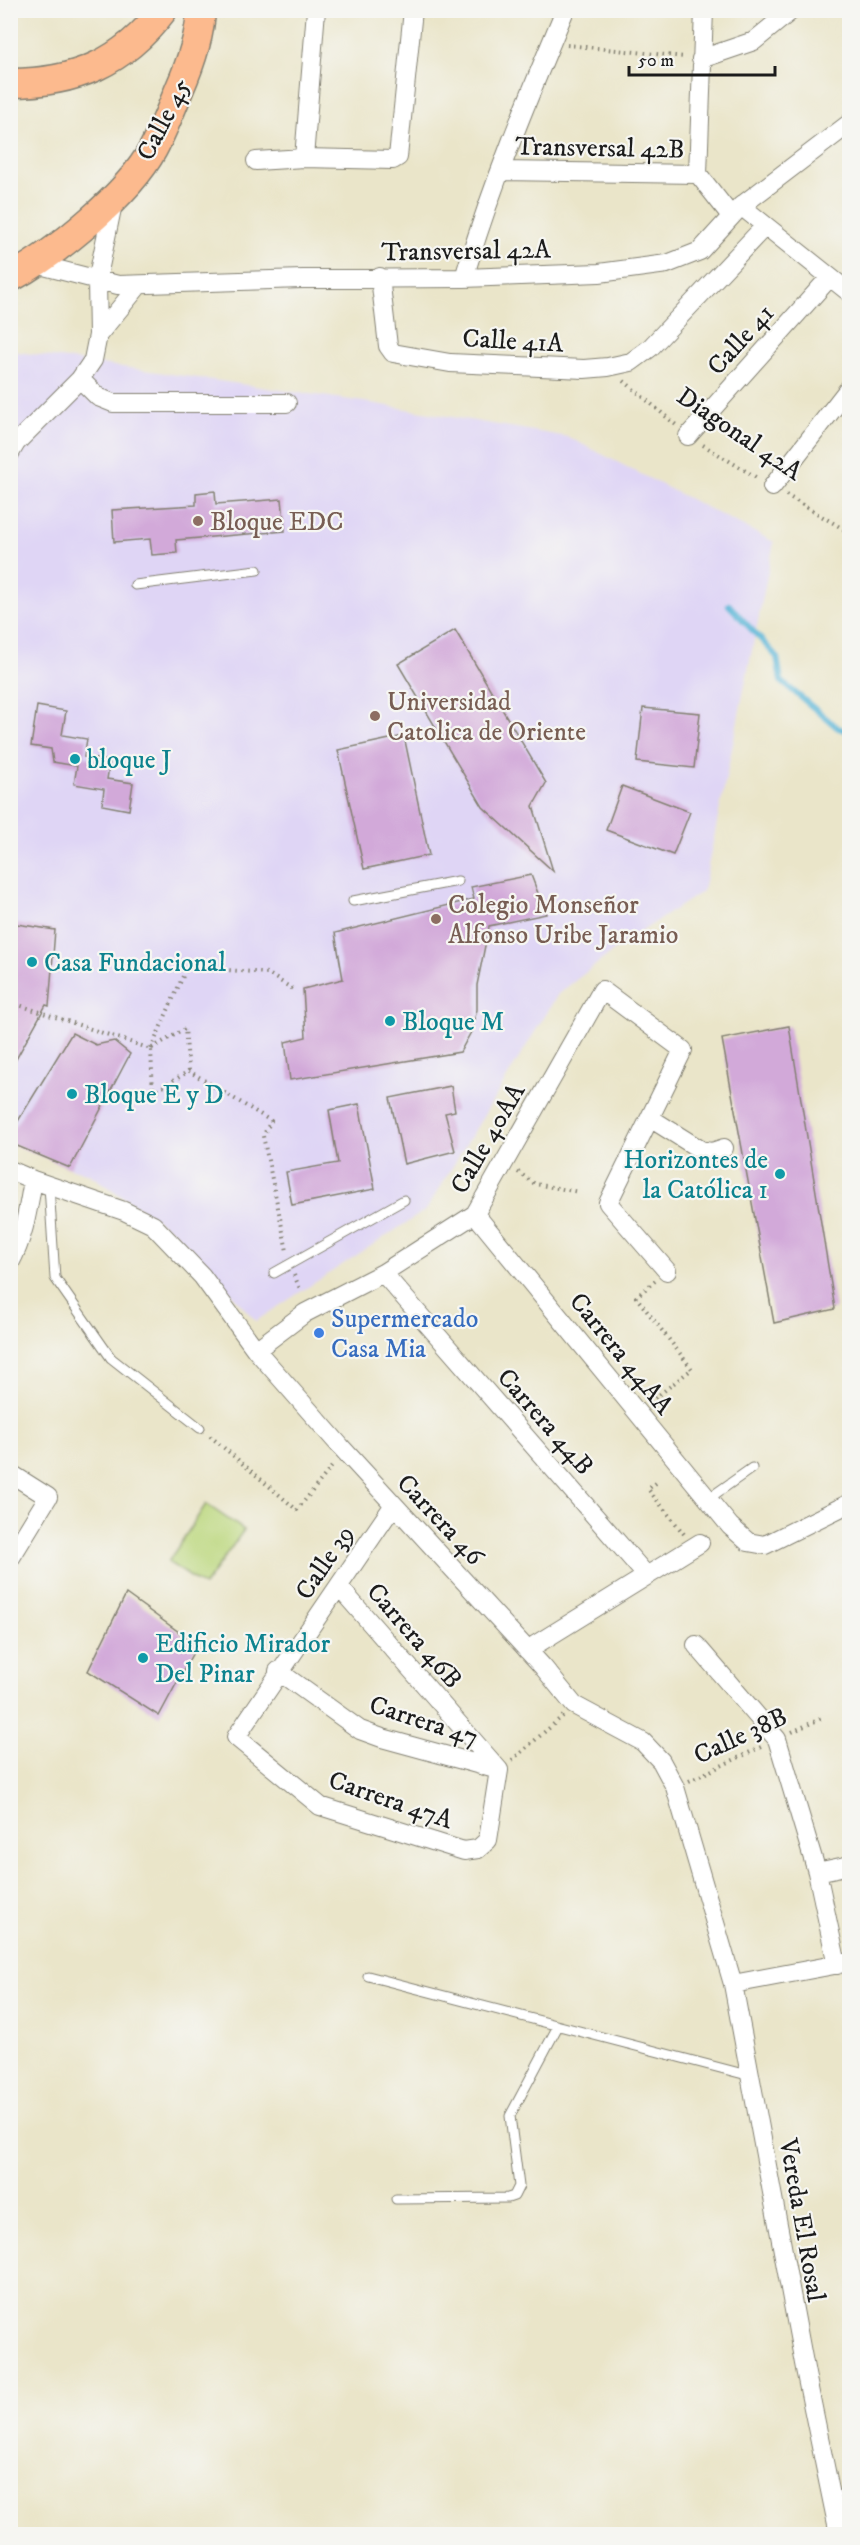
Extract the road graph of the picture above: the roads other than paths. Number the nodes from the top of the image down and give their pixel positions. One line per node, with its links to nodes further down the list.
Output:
1 (163, 10): 9 (main road)
2 (201, 10): 15 (main road, Calle 45)
3 (316, 10): 11 (street)
4 (413, 10): 11 (street)
5 (566, 10): 13 (street)
6 (704, 10): 8 (street)
7 (792, 10): 8 (street)
8 (701, 59): 14 (street)
9 (10, 83)
10 (846, 130): 16 (street, Transversal 42A)
11 (304, 158): 12 (street)
12 (256, 161)
13 (502, 171): 14 (street, Transversal 42B); 22 (street)
14 (698, 174): 16 (street)
15 (114, 199): 18 (main road, Calle 45); 23 (street)
16 (736, 211): 17 (street); 22 (street, Transversal 42A)
17 (765, 226): 19 (street, Calle 41A); 20 (street)
18 (36, 264): 21 (main road, Calle 45); 23 (street, Transversal 42A)
19 (380, 277): 22 (street, Transversal 42A); 24 (street, Transversal 42A)
20 (830, 277): 25 (street); 30 (street, Calle 41)
21 (10, 278)
22 (464, 278)
23 (97, 281): 24 (street, Transversal 42A); 26 (street)
24 (139, 285): 26 (street)
25 (849, 293)
26 (98, 335): 27 (street)
27 (80, 380): 29 (street); 31 (street)
28 (849, 387): 32 (street)
29 (287, 403)
30 (688, 436)
31 (10, 453)
32 (772, 487)
33 (257, 570): 34 (lane)
34 (135, 585)
35 (458, 881): 36 (lane)
36 (353, 902)
37 (650, 1118): 38 (street); 42 (street, Calle 40AA); 44 (street)
38 (724, 1148)
39 (10, 1170): 40 (street, Carrera 46)
40 (41, 1183): 43 (street); 47 (street, Carrera 46); 48 (lane)
41 (404, 1200): 45 (lane)
42 (475, 1214): 46 (street, Calle 40AA); 51 (street, Carrera 44AA)
43 (10, 1263)
44 (667, 1271)
45 (274, 1272)
46 (383, 1272): 47 (street, Calle 40AA); 56 (street, Carrera 44B)
47 (256, 1350): 53 (street, Carrera 46)
48 (200, 1428)
49 (752, 1468): 51 (lane)
50 (10, 1473): 55 (street)
51 (708, 1499): 52 (street, Carrera 44AA)
52 (849, 1503)
53 (393, 1506): 57 (street, Calle 39); 59 (street, Carrera 46)
54 (697, 1545): 56 (street)
55 (10, 1559)
56 (646, 1575): 59 (street)
57 (339, 1587): 60 (street, Calle 39); 62 (street, Carrera 46B)
58 (696, 1646): 64 (street)
59 (527, 1650): 67 (street, Carrera 46)
60 (278, 1671): 61 (street, Calle 39); 62 (street, Carrera 47)
61 (236, 1737): 62 (street, Carrera 47A)
62 (499, 1770)
63 (849, 1865): 64 (street)
64 (817, 1872): 65 (street)
65 (843, 1964): 67 (street)
66 (368, 1976): 68 (lane)
67 (733, 1984): 69 (street, Vereda El Rosal)
68 (558, 2026): 69 (lane); 70 (lane)
69 (751, 2076): 71 (street, Vereda El Rosal)
70 (396, 2199)
71 (839, 2535)

